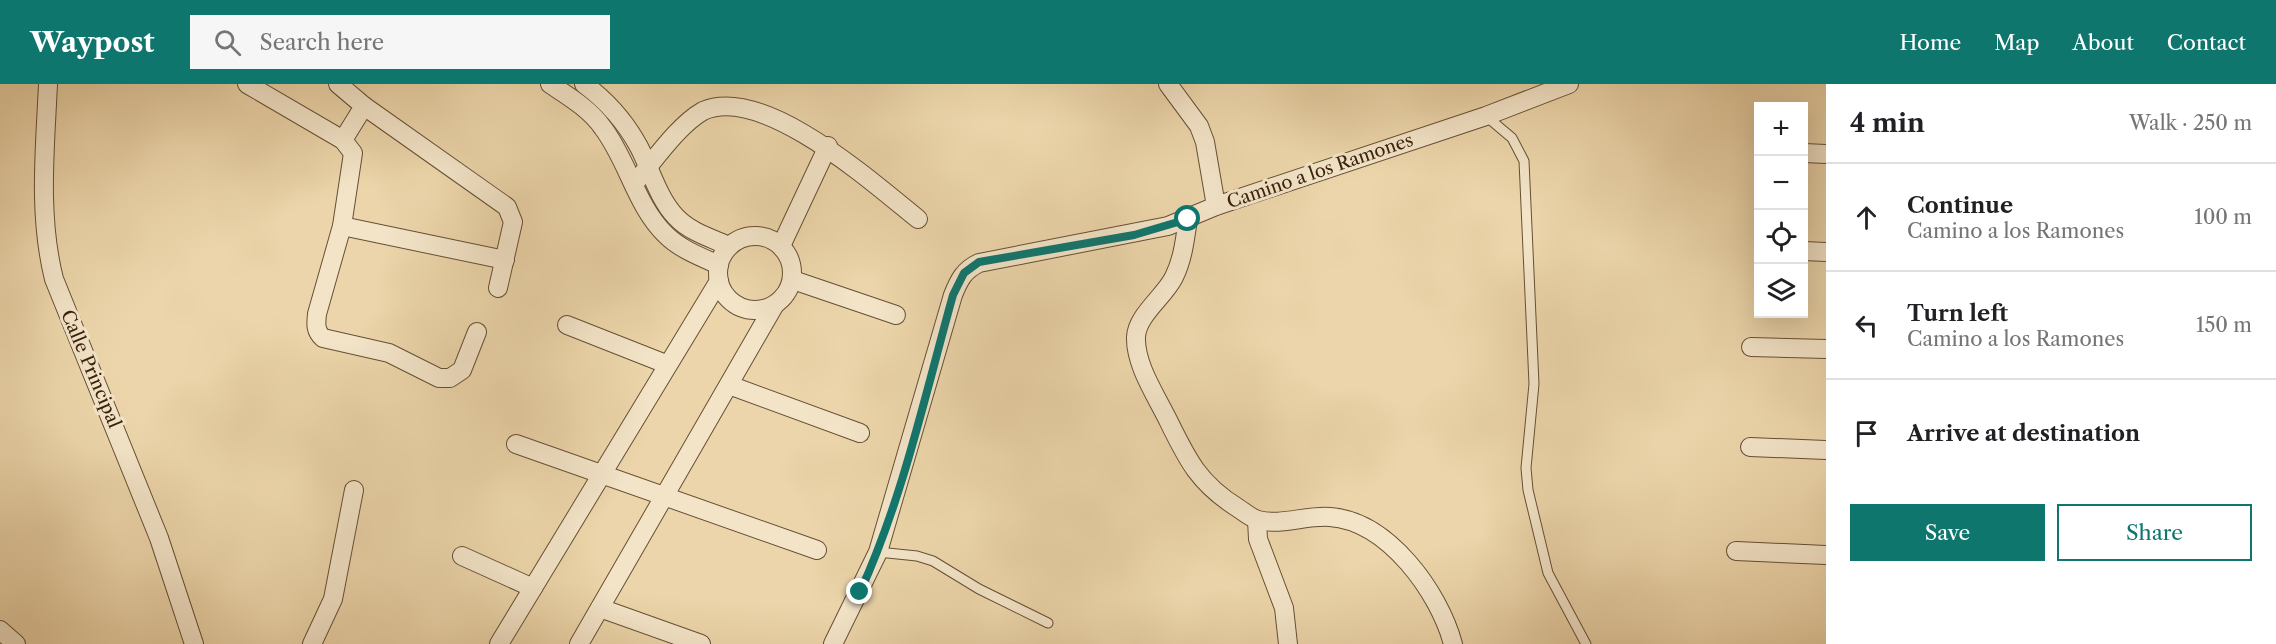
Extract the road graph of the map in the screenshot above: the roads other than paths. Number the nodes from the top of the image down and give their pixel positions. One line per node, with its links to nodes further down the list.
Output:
1 (48, 84): 54 (street, Calle Principal)
2 (247, 84): 10 (street)
3 (338, 84): 8 (street)
4 (550, 84): 15 (street)
5 (584, 84): 14 (street)
6 (1168, 84): 16 (street)
7 (1569, 84): 9 (street, Camino a los Ramones)
8 (364, 106): 10 (street); 24 (street)
9 (1486, 116): 16 (street, Camino a los Ramones); 62 (lane)
10 (343, 140): 19 (street)
11 (828, 146): 14 (street); 17 (street); 21 (street)
12 (1808, 153): 13 (street)
13 (1826, 154)
14 (648, 168): 15 (street); 20 (street)
15 (634, 184): 25 (street)
16 (1216, 206): 18 (street, Camino a los Ramones)
17 (918, 219)
18 (1188, 219): 43 (street); 46 (street, Camino a los Ramones)
19 (342, 226): 24 (street); 31 (street)
20 (729, 246): 21 (street); 25 (street)
21 (782, 246): 26 (street)
22 (1808, 251): 23 (street)
23 (1826, 252)
24 (505, 260): 27 (street)
25 (718, 273): 28 (street); 34 (street)
26 (793, 280): 28 (street); 29 (street)
27 (498, 288)
28 (774, 306): 35 (street)
29 (896, 315)
30 (567, 325): 34 (street)
31 (477, 332)
32 (1751, 347): 33 (street)
33 (1826, 349)
34 (666, 364): 40 (street)
35 (729, 385): 36 (street); 42 (street)
36 (860, 433)
37 (516, 444): 40 (street)
38 (1750, 447): 39 (street)
39 (1826, 450)
40 (602, 475): 42 (street); 49 (street)
41 (354, 490): 55 (street)
42 (665, 496): 44 (street); 50 (street)
43 (1257, 520): 60 (street); 61 (street)
44 (817, 550)
45 (1736, 551): 47 (street)
46 (878, 552): 51 (lane); 59 (street, Camino a los Ramones)
47 (1826, 555)
48 (462, 556): 49 (street)
49 (533, 588): 56 (street)
50 (600, 608): 57 (street); 58 (street)
51 (1048, 623)
52 (0, 630): 53 (street)
53 (16, 644)
54 (194, 644)
55 (312, 644)
56 (499, 644)
57 (579, 644)
58 (701, 644)
59 (833, 644)
60 (1288, 644)
61 (1453, 644)
62 (1586, 644)

